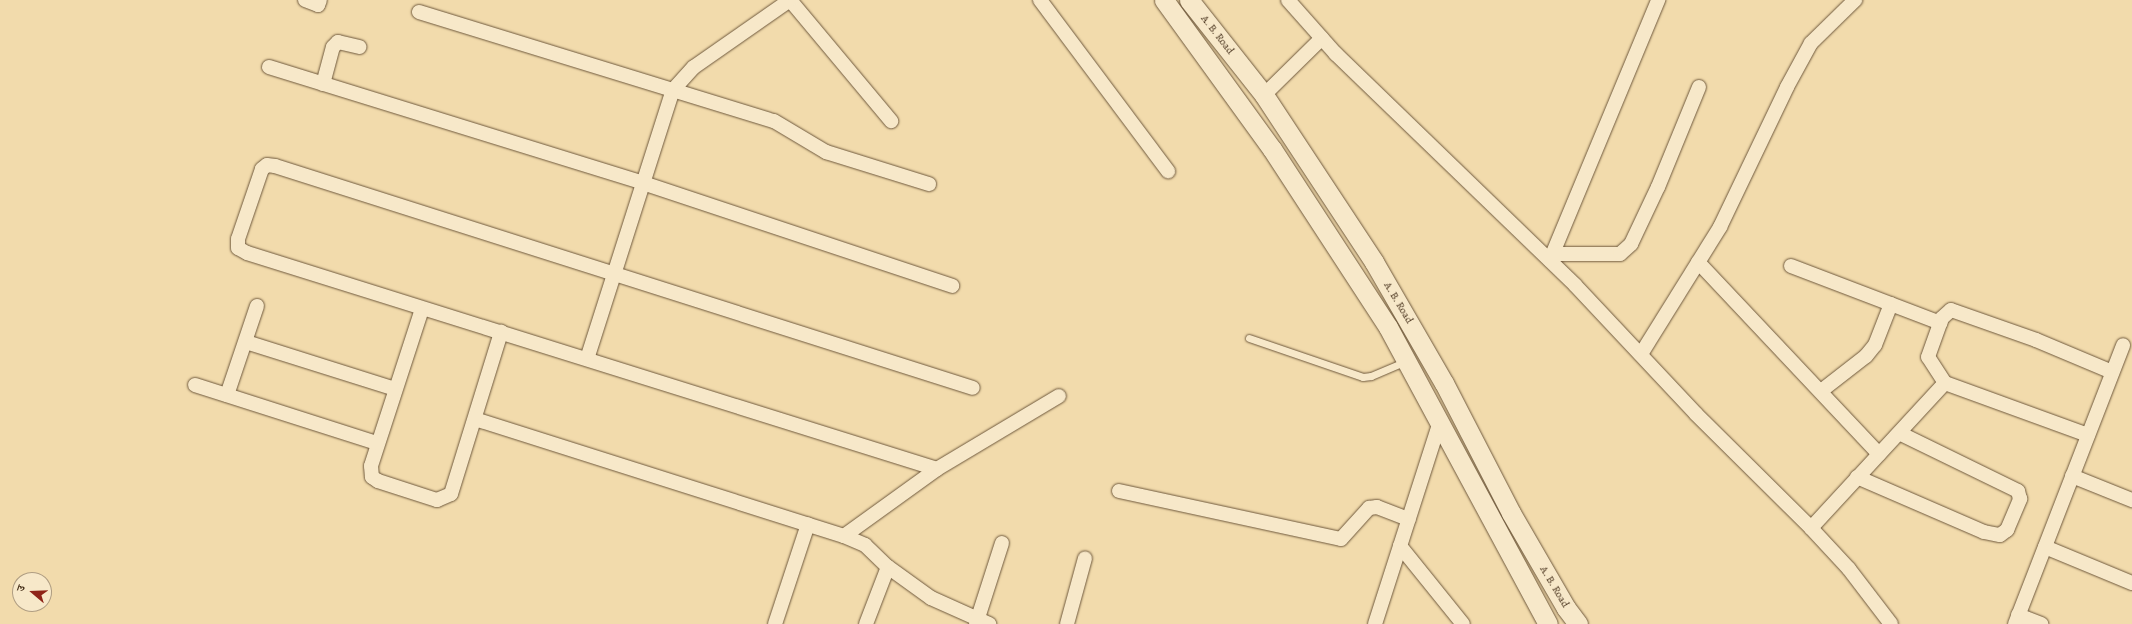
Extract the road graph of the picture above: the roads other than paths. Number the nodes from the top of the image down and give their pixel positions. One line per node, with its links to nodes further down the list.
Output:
1 (305, 0): 2 (street)
2 (320, 0)
3 (790, 0): 18 (street); 20 (street)
4 (1040, 0): 21 (street)
5 (1164, 0): 39 (main road, A. B. Road)
6 (1190, 0): 19 (main road, A. B. Road)
7 (1288, 0): 12 (street)
8 (1302, 0): 12 (street)
9 (1658, 0): 24 (street)
10 (1855, 0): 25 (street)
11 (419, 12): 18 (street)
12 (1305, 19): 13 (street)
13 (1322, 38): 19 (street); 24 (street)
14 (359, 48): 16 (street)
15 (269, 67): 16 (street)
16 (323, 84): 22 (street)
17 (1699, 87): 24 (street)
18 (673, 90): 22 (street); 23 (street)
19 (1264, 95): 77 (main road, A. B. Road)
20 (891, 122)
21 (1168, 171)
22 (643, 183): 27 (street); 28 (street)
23 (929, 184)
24 (1552, 257): 37 (street)
25 (1698, 262): 37 (street); 45 (street)
26 (1791, 266): 29 (street)
27 (615, 274): 31 (street); 38 (street); 43 (street)
28 (952, 286)
29 (1891, 304): 32 (street); 45 (street)
30 (257, 306): 35 (street)
31 (422, 309): 33 (street); 44 (street)
32 (1940, 323): 40 (street); 41 (street)
33 (501, 332): 38 (street); 48 (street)
34 (1249, 338): 39 (lane)
35 (246, 342): 44 (street); 46 (street)
36 (2123, 345): 40 (street)
37 (1641, 354): 61 (street)
38 (587, 359): 54 (street)
39 (1408, 360): 49 (main road, A. B. Road)
40 (2112, 372): 51 (street)
41 (1945, 384): 50 (street); 51 (street)
42 (195, 385): 46 (street)
43 (973, 388)
44 (394, 389): 52 (street)
45 (1821, 391): 53 (street)
46 (227, 395): 52 (street)
47 (1059, 396): 54 (street)
48 (475, 418): 52 (street); 60 (street)
49 (1440, 422): 59 (street); 76 (main road, A. B. Road)
50 (1899, 433): 53 (street); 56 (street)
51 (2088, 435): 55 (street)
52 (377, 443)
53 (1879, 454): 56 (street)
54 (937, 470): 62 (street)
55 (2072, 476): 58 (street); 65 (street)
56 (1857, 477): 61 (street)
57 (1119, 491): 59 (street)
58 (2132, 500)
59 (1409, 519): 64 (street)
60 (808, 524): 62 (street); 71 (street)
61 (1811, 528): 78 (street)
62 (844, 536): 67 (street)
63 (1002, 543): 70 (street)
64 (1400, 546): 74 (street); 75 (street)
65 (2045, 547): 68 (street); 69 (street)
66 (1085, 558): 73 (street)
67 (888, 567): 70 (street); 72 (street)
68 (2132, 583)
69 (2017, 620): 79 (street)
70 (981, 622)
71 (775, 624)
72 (866, 624)
73 (1067, 624)
74 (1375, 624)
75 (1462, 624)
76 (1548, 624)
77 (1578, 624)
78 (1891, 624)
79 (2041, 624)

